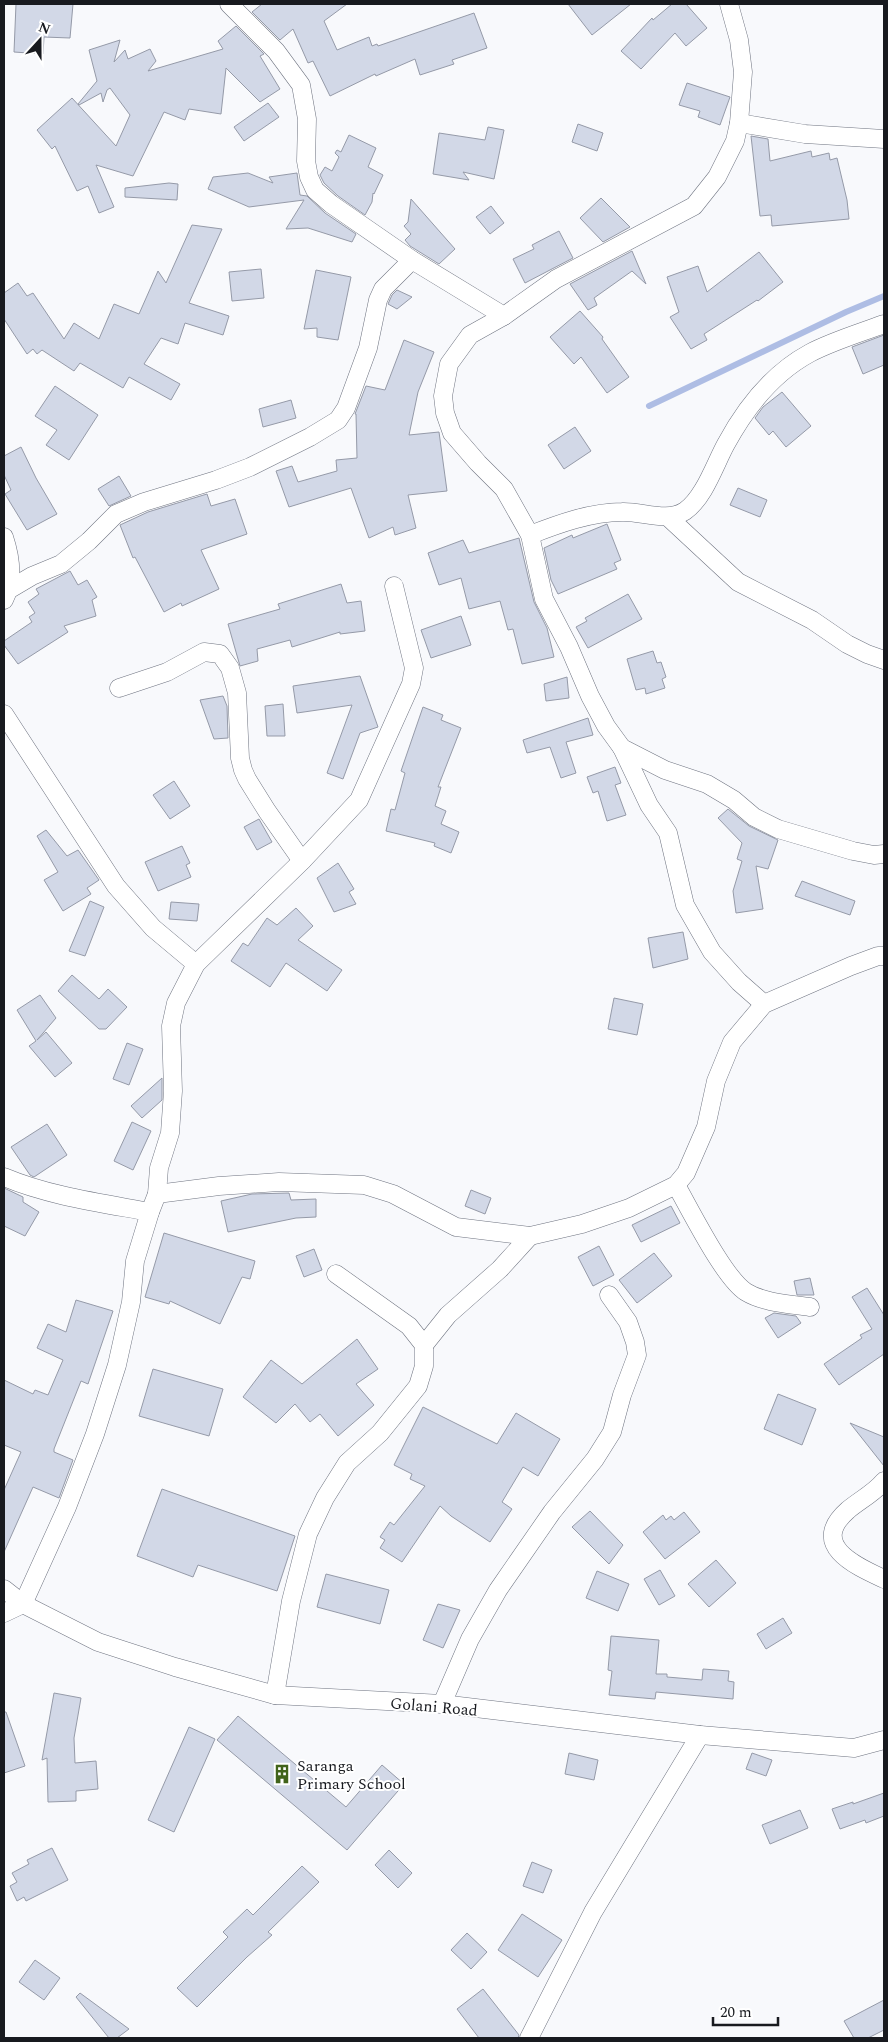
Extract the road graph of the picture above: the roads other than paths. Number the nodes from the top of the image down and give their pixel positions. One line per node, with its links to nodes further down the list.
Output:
1 (229, 4): 5 (street)
2 (729, 4): 3 (street)
3 (739, 123): 4 (street); 6 (street)
4 (884, 140)
5 (412, 260): 6 (street); 12 (street)
6 (504, 316): 9 (street)
7 (884, 324): 8 (street)
8 (668, 517): 9 (street); 13 (street)
9 (530, 535): 16 (street)
10 (4, 537): 12 (street)
11 (394, 586): 18 (street)
12 (7, 595)
13 (884, 660)
14 (119, 688): 18 (street)
15 (4, 714): 20 (street)
16 (622, 748): 17 (street); 21 (street)
17 (884, 854)
18 (302, 860): 20 (street)
19 (884, 956): 21 (street)
20 (196, 964): 24 (street)
21 (764, 1004): 23 (street)
22 (4, 1177): 25 (street)
23 (676, 1185): 26 (street); 29 (street)
24 (157, 1194): 25 (street); 26 (street)
25 (150, 1212): 34 (street)
26 (530, 1236): 30 (street)
27 (336, 1274): 30 (street)
28 (609, 1295): 37 (street)
29 (810, 1307)
30 (424, 1345): 36 (street)
31 (884, 1481): 32 (street)
32 (884, 1579)
33 (4, 1589): 34 (street, Golani Road)
34 (23, 1604): 35 (street); 36 (street, Golani Road)
35 (4, 1613)
36 (275, 1695): 37 (street, Golani Road)
37 (442, 1704): 38 (street, Golani Road)
38 (700, 1735): 39 (street, Golani Road); 40 (street)
39 (884, 1740)
40 (529, 2038)

